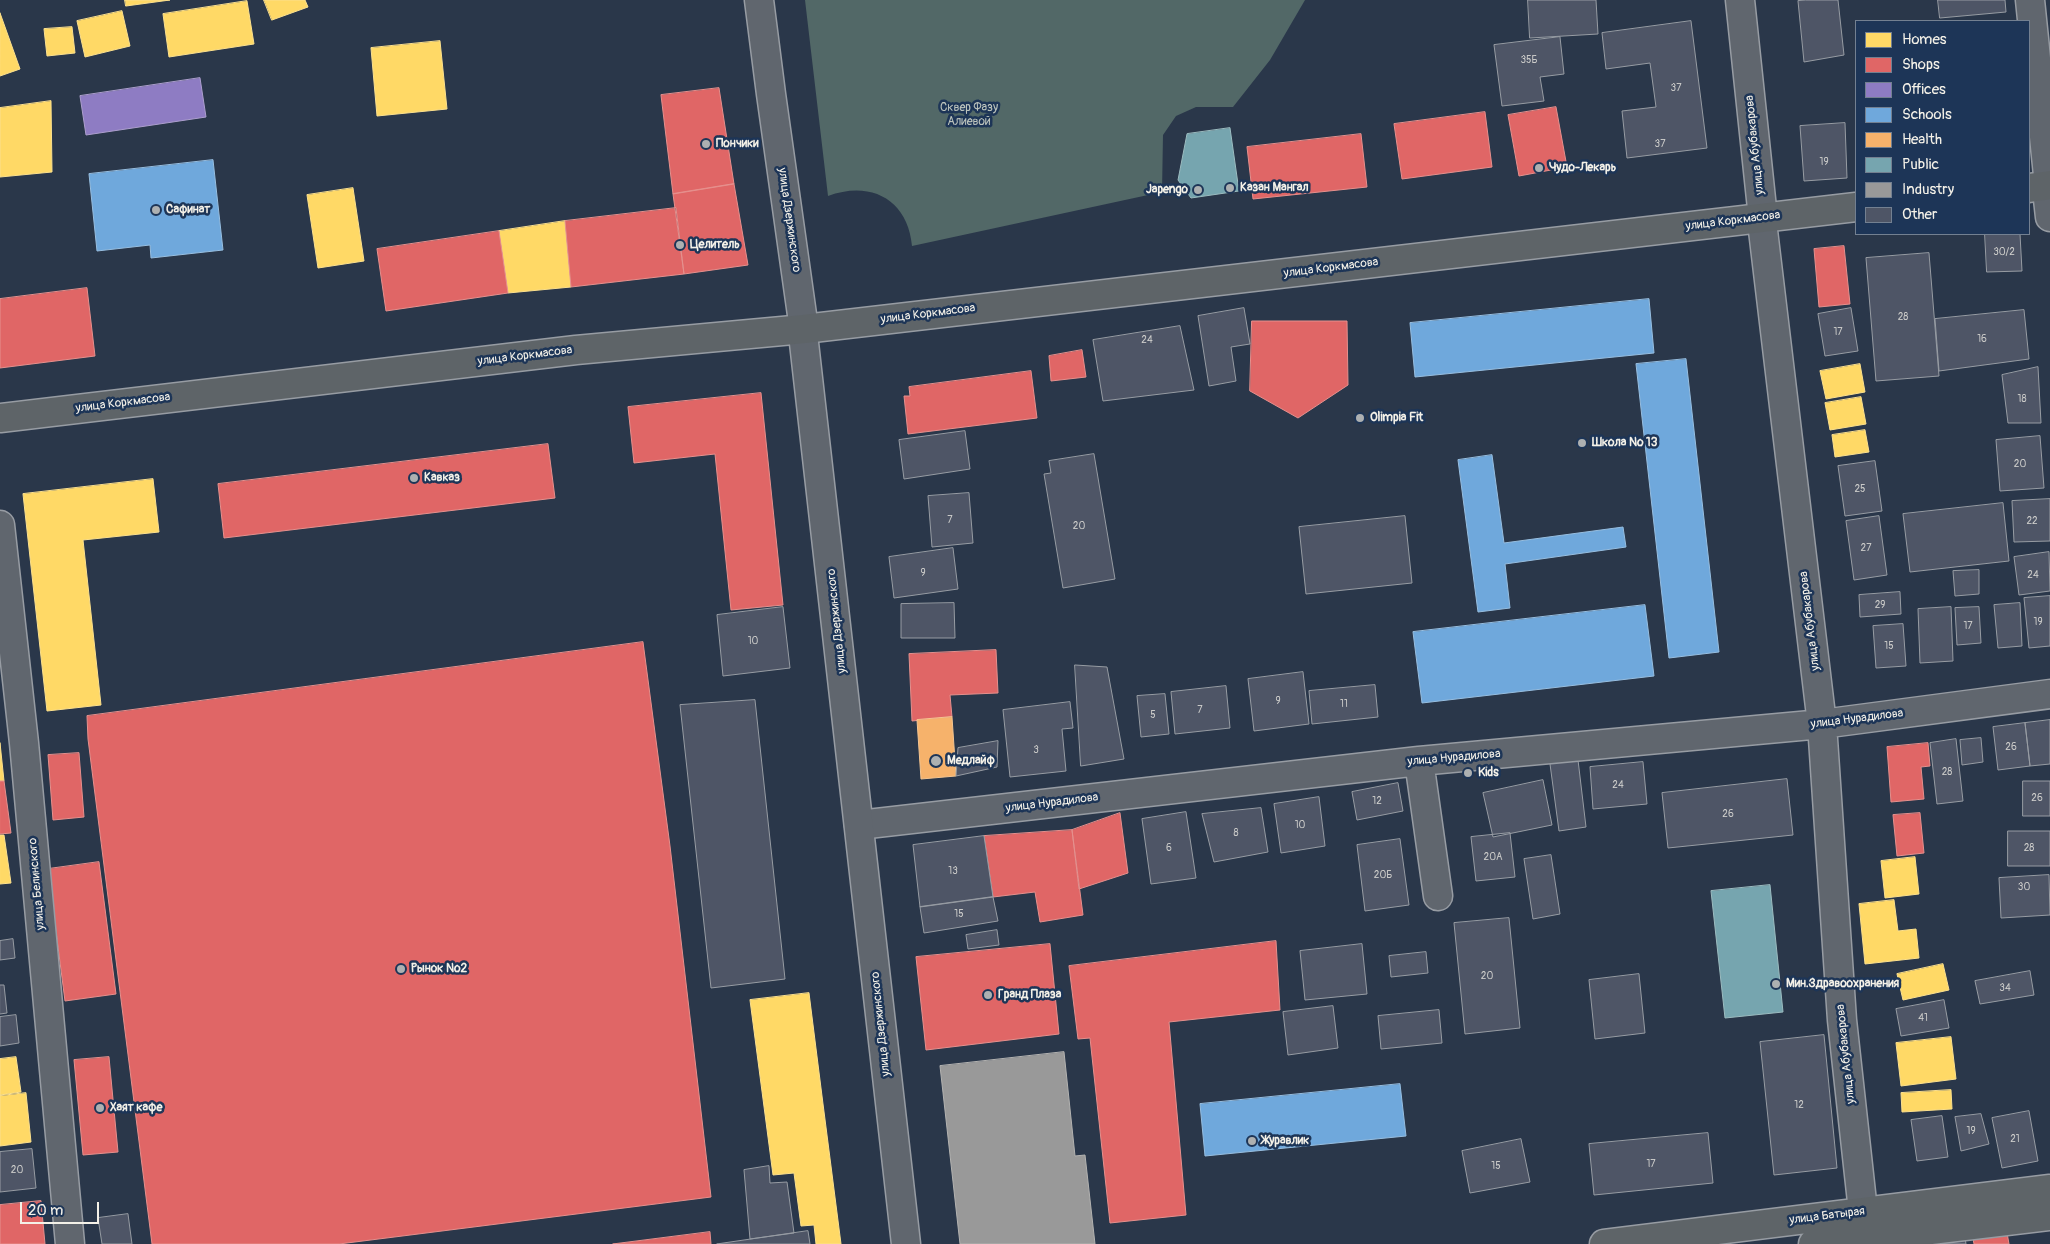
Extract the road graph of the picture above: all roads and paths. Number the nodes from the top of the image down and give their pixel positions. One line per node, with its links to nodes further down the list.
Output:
1 (759, 0): 8 (street, улица Дзержинского)
2 (1740, 0): 7 (street, улица Абубакарова)
3 (2030, 0): 4 (street)
4 (2043, 186): 6 (street)
5 (1855, 207): 7 (main road, улица Коркмасова)
6 (2050, 217)
7 (1763, 218): 8 (main road, улица Коркмасова); 12 (street, улица Абубакарова)
8 (804, 329): 9 (main road, улица Коркмасова); 14 (street, улица Дзержинского)
9 (0, 418)
10 (0, 525): 19 (street, улица Белинского)
11 (2050, 694): 12 (street, улица Нурадилова)
12 (1822, 724): 13 (street, улица Нурадилова); 18 (street, улица Абубакарова)
13 (1419, 761): 14 (street, улица Нурадилова); 15 (street)
14 (859, 825): 20 (street, улица Дзержинского)
15 (1438, 896)
16 (2050, 1189): 18 (main road, улица Батырая)
17 (2050, 1216): 18 (main road, улица Батырая)
18 (1863, 1231): 21 (main road, улица Батырая); 22 (main road, улица Батырая)
19 (70, 1244)
20 (906, 1244)
21 (1604, 1244)
22 (1813, 1244)

